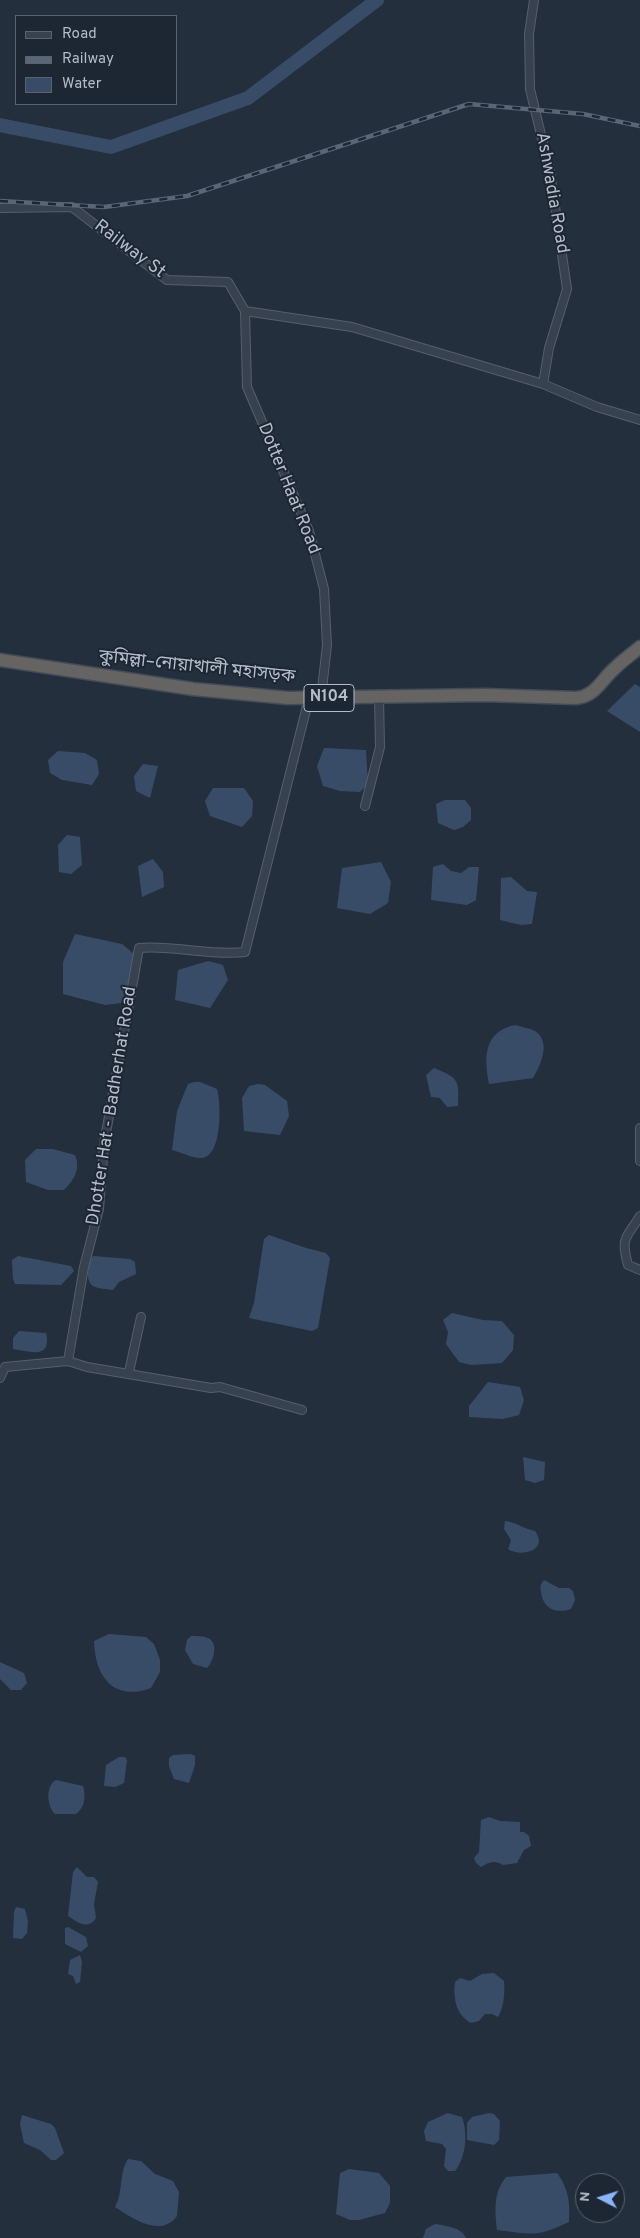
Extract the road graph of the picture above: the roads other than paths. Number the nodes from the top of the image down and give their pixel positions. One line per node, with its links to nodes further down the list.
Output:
1 (534, 0): 4 (street, Ashwadia Road)
2 (0, 208): 3 (street, Railway St)
3 (246, 311): 4 (street); 9 (street, Dotter Haat Road)
4 (543, 384): 5 (street)
5 (640, 420)
6 (640, 647): 8 (highway, কুমিল্লা–নোয়াখালী মহাসড়ক / N104)
7 (0, 660): 9 (highway, কুমিল্লা–নোয়াখালী মহাসড়ক / N104)
8 (379, 697): 9 (highway, কুমিল্লা–নোয়াখালী মহাসড়ক / N104); 10 (street)
9 (315, 698): 16 (street, Dhotter Hat - Badherhat Road)
10 (365, 806)
11 (640, 1128): 12 (street)
12 (640, 1161)
13 (640, 1216): 14 (street)
14 (640, 1270)
15 (141, 1318): 17 (street)
16 (68, 1361): 17 (street); 18 (street)
17 (129, 1372): 19 (street)
18 (0, 1378)
19 (302, 1410)

